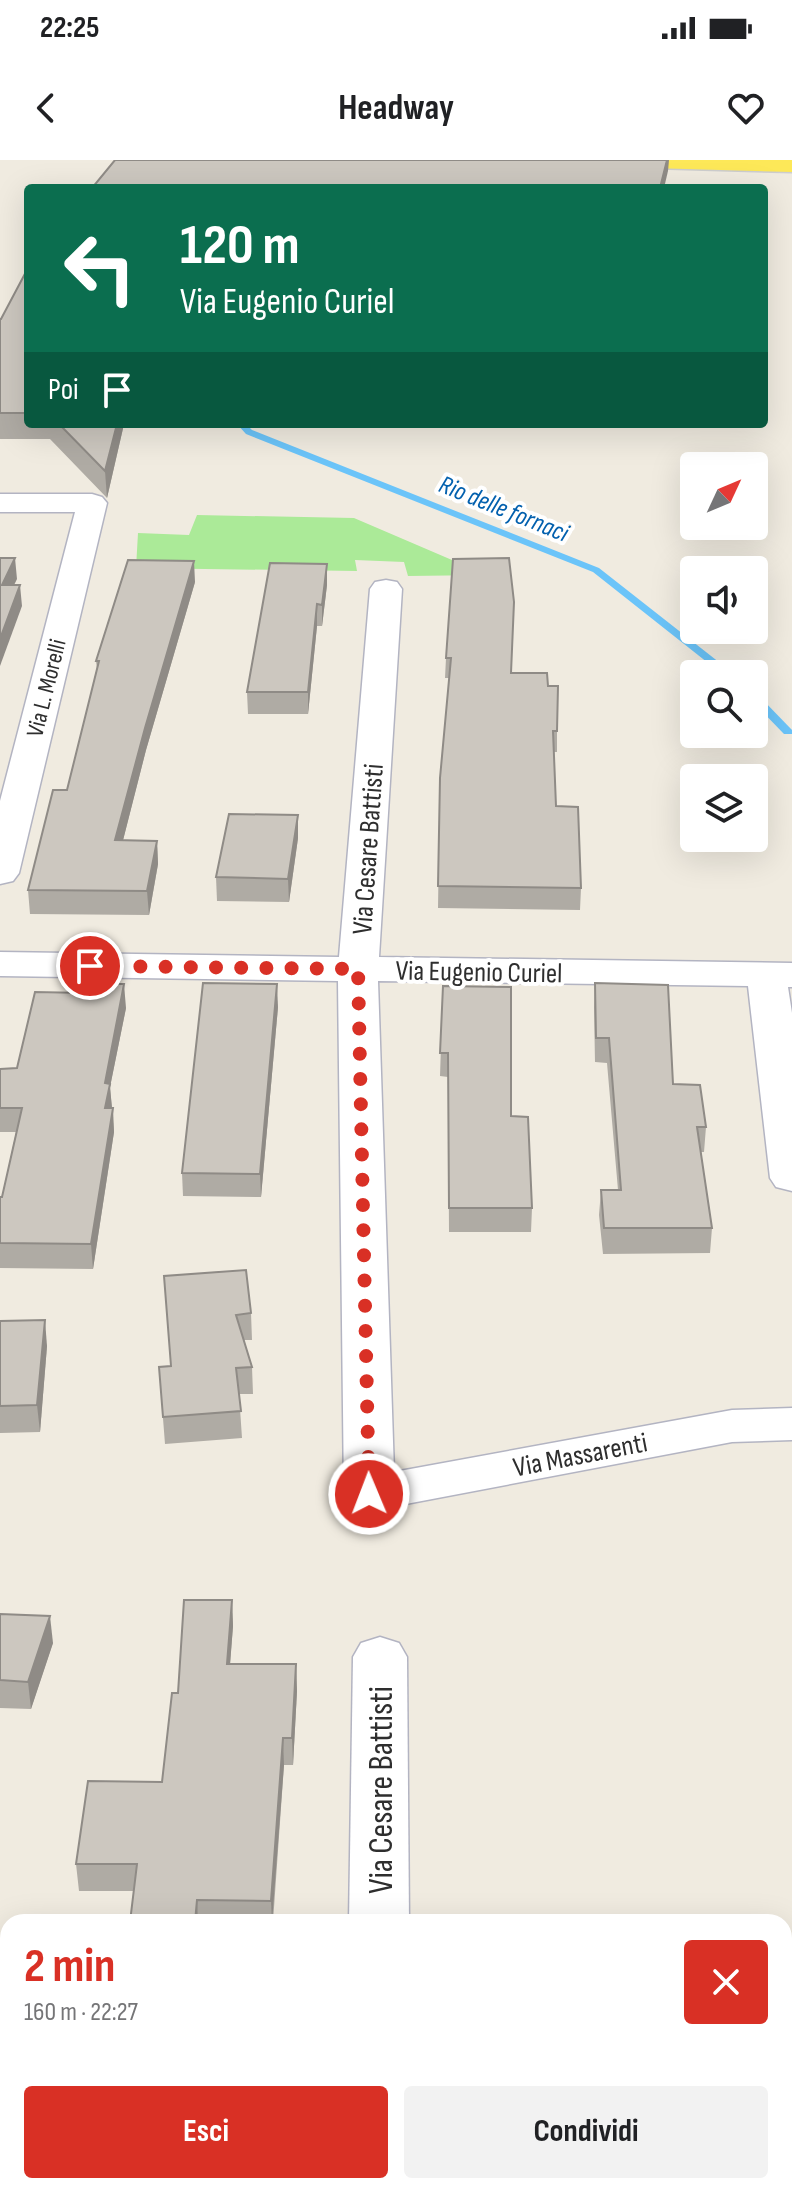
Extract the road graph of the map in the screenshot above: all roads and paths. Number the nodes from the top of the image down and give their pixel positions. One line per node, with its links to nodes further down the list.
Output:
1 (616, 160): 2 (main road)
2 (792, 165)
3 (0, 503): 5 (street, Via L. Morelli)
4 (386, 589): 7 (street, Via Cesare Battisti)
5 (0, 873)
6 (0, 964): 7 (street, Via Eugenio Curiel)
7 (358, 969): 8 (street, Via Eugenio Curiel); 11 (street, Via Cesare Battisti)
8 (780, 975): 9 (street, Via Eugenio Curiel)
9 (792, 1178)
10 (792, 1424): 11 (street, Via Massarenti)
11 (369, 1494)
12 (380, 1657): 13 (street, Via Cesare Battisti)
13 (379, 1914)

